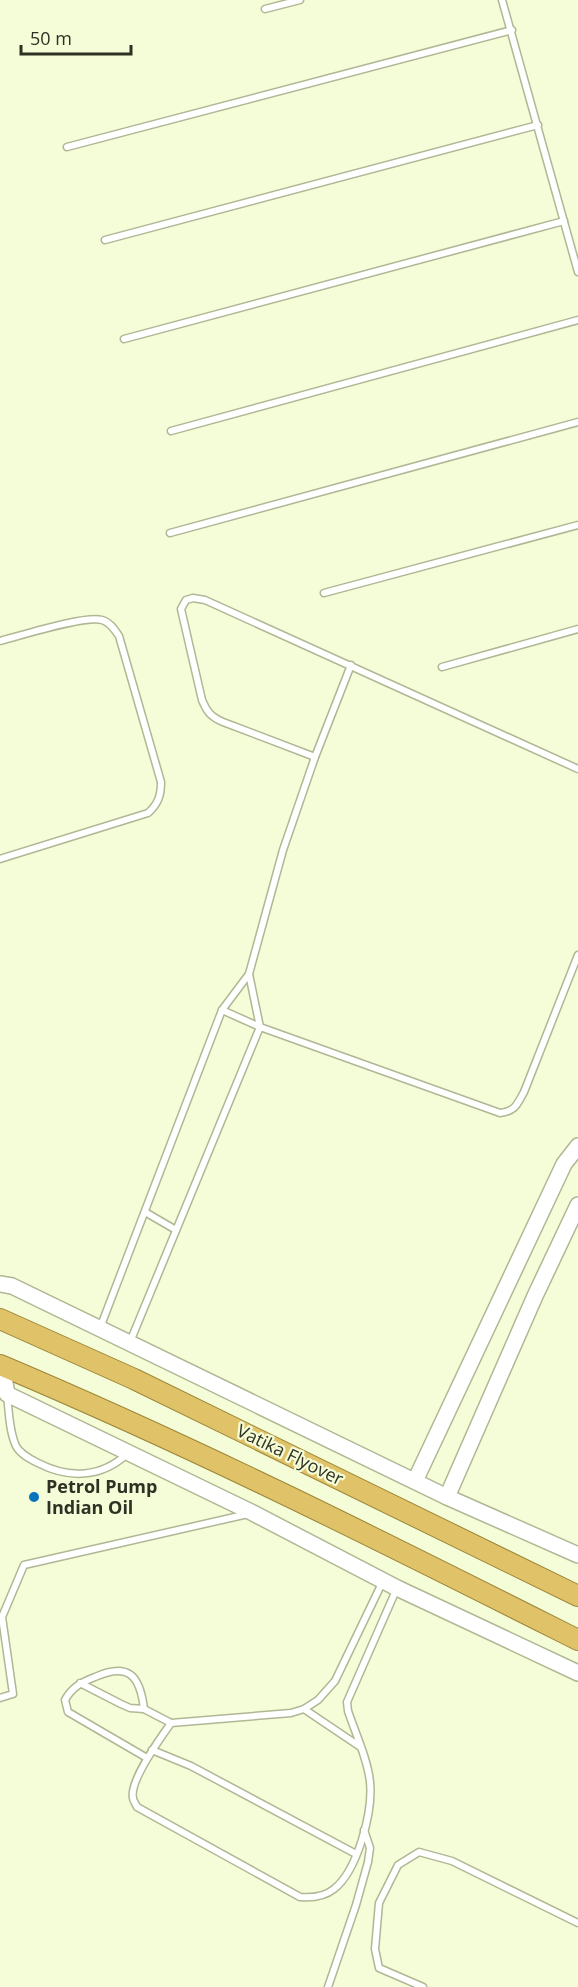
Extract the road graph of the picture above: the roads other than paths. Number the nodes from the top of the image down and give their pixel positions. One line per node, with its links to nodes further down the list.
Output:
1 (300, 0): 3 (lane)
2 (502, 0): 4 (lane)
3 (265, 9)
4 (512, 30): 5 (lane); 6 (lane)
5 (538, 125): 7 (lane); 8 (lane)
6 (67, 147)
7 (564, 221): 9 (lane); 11 (lane)
8 (105, 240)
9 (578, 272)
10 (578, 320): 13 (lane)
11 (124, 339)
12 (578, 422): 15 (lane)
13 (171, 430)
14 (578, 525): 16 (lane)
15 (170, 533)
16 (324, 594)
17 (578, 629): 20 (lane)
18 (0, 641): 23 (lane)
19 (351, 665): 21 (lane); 21 (lane); 22 (lane)
20 (442, 667)
21 (315, 757): 25 (lane)
22 (578, 769)
23 (0, 859)
24 (578, 955): 27 (lane)
25 (249, 974): 26 (lane); 27 (lane)
26 (222, 1010): 27 (lane); 30 (lane)
27 (260, 1027): 31 (lane)
28 (578, 1146): 39 (street)
29 (578, 1205): 40 (street)
30 (145, 1212): 31 (lane); 34 (lane)
31 (176, 1230): 35 (lane)
32 (0, 1284): 34 (street)
33 (0, 1319): 45 (highway, Vatika Flyover)
34 (99, 1330): 35 (street)
35 (129, 1344): 39 (street)
36 (1, 1366): 37 (street); 46 (highway)
37 (7, 1394): 38 (street); 38 (lane)
38 (129, 1452): 41 (street)
39 (415, 1481): 40 (street)
40 (447, 1497): 42 (street)
41 (253, 1512): 43 (street); 49 (lane)
42 (578, 1556)
43 (383, 1581): 44 (street); 51 (lane)
44 (397, 1588): 47 (street); 53 (lane)
45 (578, 1596)
46 (578, 1640)
47 (578, 1673)
48 (80, 1683): 50 (lane); 50 (lane); 55 (lane)
49 (0, 1698)
50 (144, 1709): 52 (lane)
51 (304, 1709): 52 (lane); 53 (lane)
52 (171, 1723): 54 (lane)
53 (360, 1746): 56 (lane)
54 (152, 1750): 55 (lane); 57 (lane)
55 (147, 1758): 57 (lane)
56 (364, 1830): 57 (lane); 59 (lane)
57 (356, 1854)
58 (578, 1923): 60 (lane)
59 (328, 1987)
60 (423, 1987)

